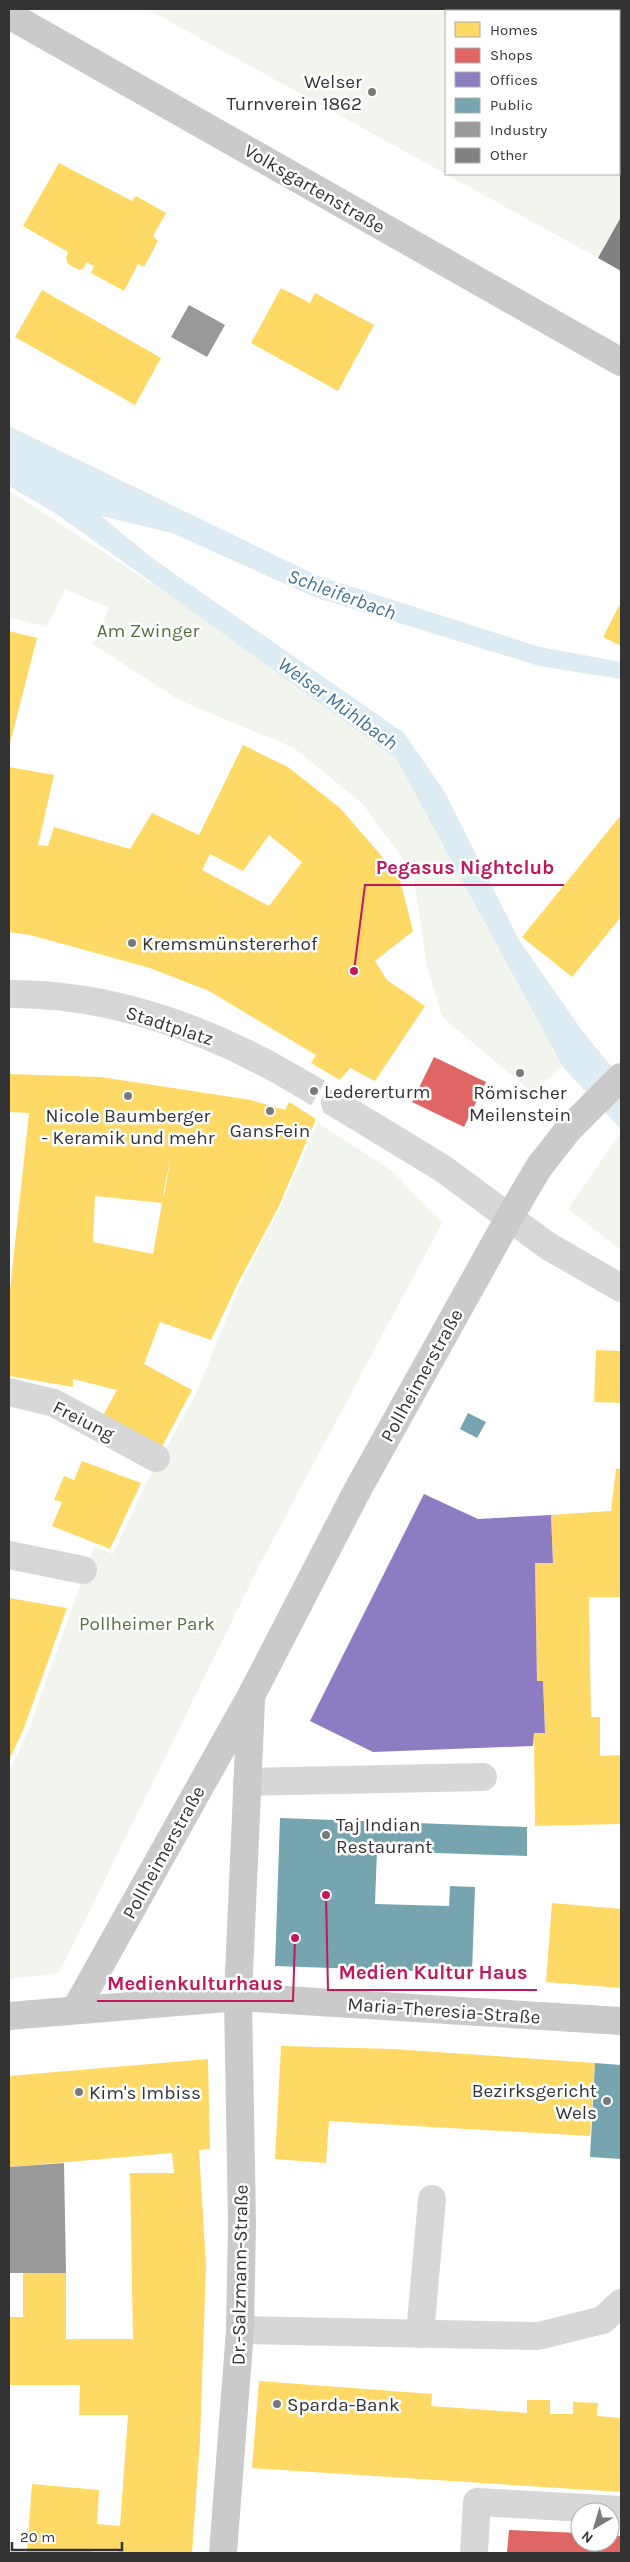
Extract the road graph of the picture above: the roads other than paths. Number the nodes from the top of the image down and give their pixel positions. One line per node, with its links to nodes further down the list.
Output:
1 (9, 15): 2 (main road, Volksgartenstraße)
2 (621, 362)
3 (9, 994): 5 (street, Stadtplatz)
4 (621, 1077): 7 (main road, Pollheimerstraße)
5 (294, 1079)
6 (335, 1103): 7 (street)
7 (508, 1218): 8 (street); 13 (main road, Pollheimerstraße)
8 (621, 1288)
9 (9, 1392): 10 (street, Freiung)
10 (156, 1458)
11 (9, 1555): 12 (street)
12 (83, 1570)
13 (252, 1694): 15 (main road, Pollheimerstraße); 17 (main road, Pollheimerstraße)
14 (483, 1778): 15 (street)
15 (248, 1782): 16 (main road, Pollheimerstraße)
16 (238, 1997): 17 (main road, Maria-Theresia-Straße); 19 (main road, Maria-Theresia-Straße); 22 (main road, Dr.-Salzmann-Straße)
17 (75, 2010): 18 (main road, Maria-Theresia-Straße)
18 (9, 2016)
19 (621, 2021)
20 (432, 2199): 23 (street)
21 (621, 2303): 23 (street)
22 (240, 2330): 23 (street); 25 (main road, Dr.-Salzmann-Straße)
23 (420, 2334)
24 (621, 2510): 26 (street)
25 (223, 2553)
26 (474, 2553)

